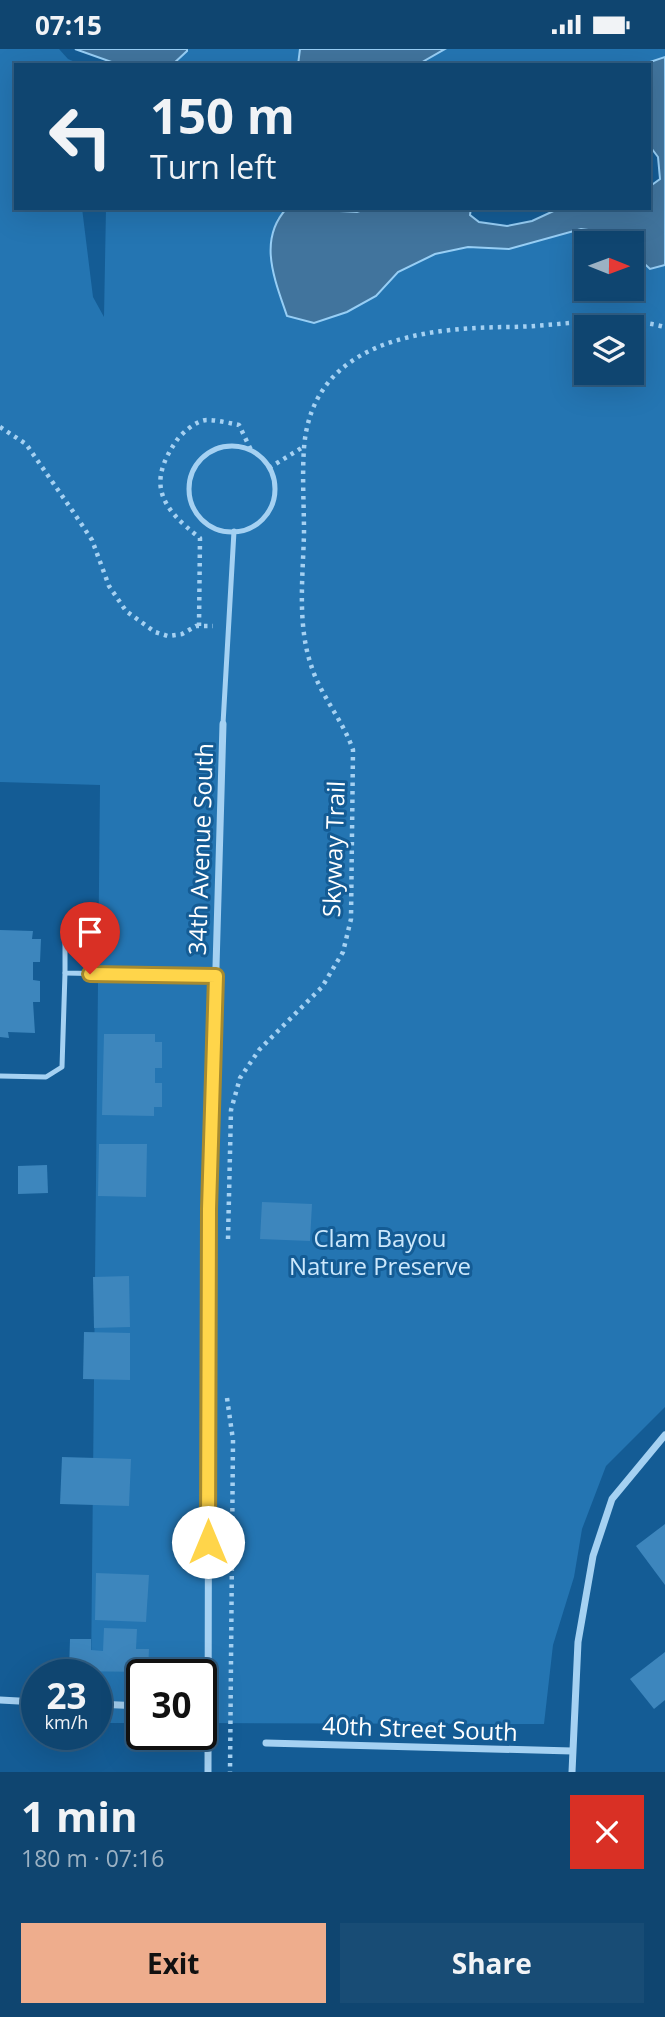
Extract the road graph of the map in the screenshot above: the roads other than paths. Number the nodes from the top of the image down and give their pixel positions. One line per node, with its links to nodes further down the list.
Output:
1 (234, 531): 1 (lane); 2 (lane)
2 (223, 724): 5 (street, 34th Avenue South)
3 (65, 940): 4 (lane)
4 (65, 973): 5 (lane); 6 (lane)
5 (216, 976): 8 (street, 34th Avenue South)
6 (0, 1076)
7 (665, 1435): 13 (street)
8 (205, 1659)
9 (0, 1700): 10 (street)
10 (21, 1701)
11 (266, 1742): 13 (street, 40th Street South)
12 (207, 1750): 14 (street, 34th Avenue South)
13 (572, 1751): 15 (street)
14 (208, 1772)
15 (572, 1772)

